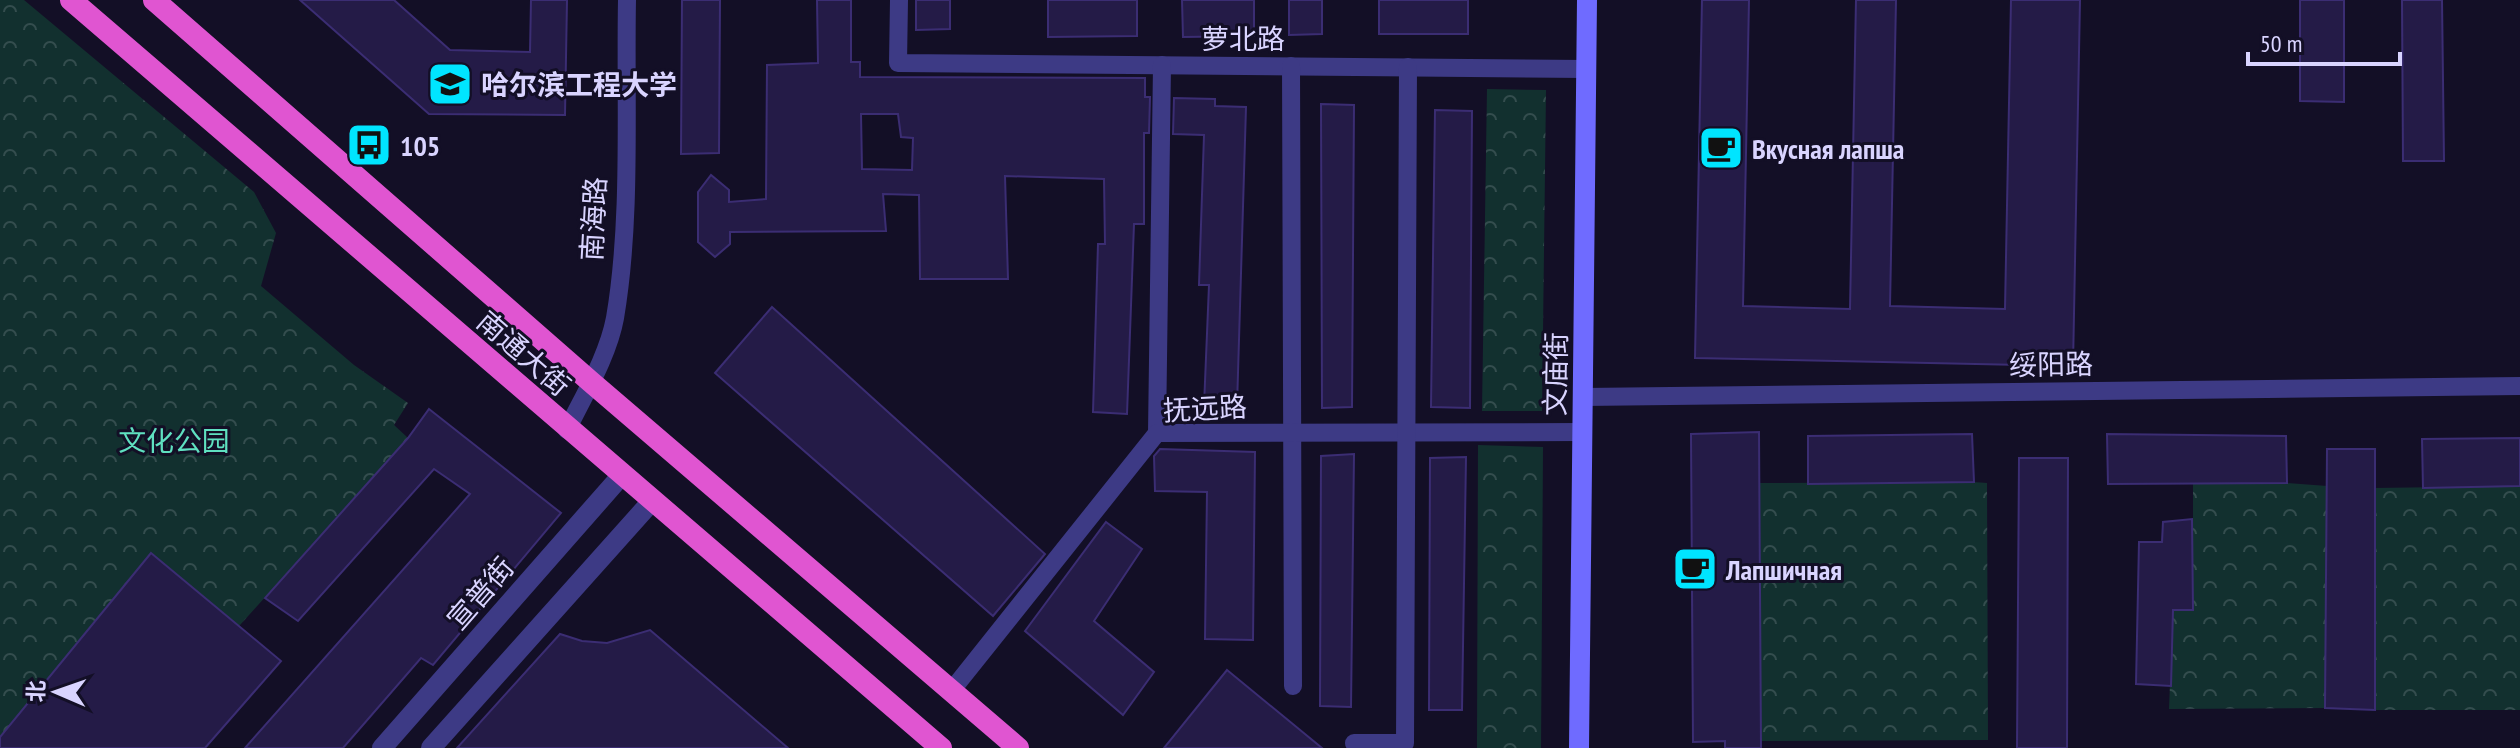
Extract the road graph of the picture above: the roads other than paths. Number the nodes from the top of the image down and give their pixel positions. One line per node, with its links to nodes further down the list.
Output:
1 (71, 0): 13 (highway, 南通大街)
2 (154, 0): 10 (highway, 南通大街)
3 (627, 0): 10 (street, 南海路)
4 (899, 0): 6 (street, 萝北路)
5 (1587, 0): 9 (main road, 文庙街)
6 (1162, 65): 7 (street, 萝北路); 15 (street)
7 (1291, 66): 8 (street, 萝北路); 16 (street)
8 (1408, 67): 9 (street, 萝北路); 17 (street)
9 (1586, 69): 12 (main road, 文庙街)
10 (591, 382): 13 (street, 南海路); 21 (highway, 南通大街)
11 (2520, 386): 12 (street, 绥阳路)
12 (1583, 397): 14 (main road, 文庙街)
13 (567, 430): 18 (highway, 南通大街)
14 (1582, 432): 17 (street, 抚远路); 27 (main road, 文庙街)
15 (1157, 433): 16 (street, 抚远路); 21 (street, 抚远路)
16 (1291, 433): 17 (street, 抚远路); 20 (street)
17 (1406, 433): 22 (street)
18 (621, 476): 19 (highway, 南通大街); 23 (street, 宣普街)
19 (652, 501): 24 (street); 25 (highway, 南通大街)
20 (1293, 686)
21 (952, 690): 26 (highway, 南通大街)
22 (1354, 743)
23 (382, 748)
24 (431, 748)
25 (941, 748)
26 (1018, 748)
27 (1579, 748)

